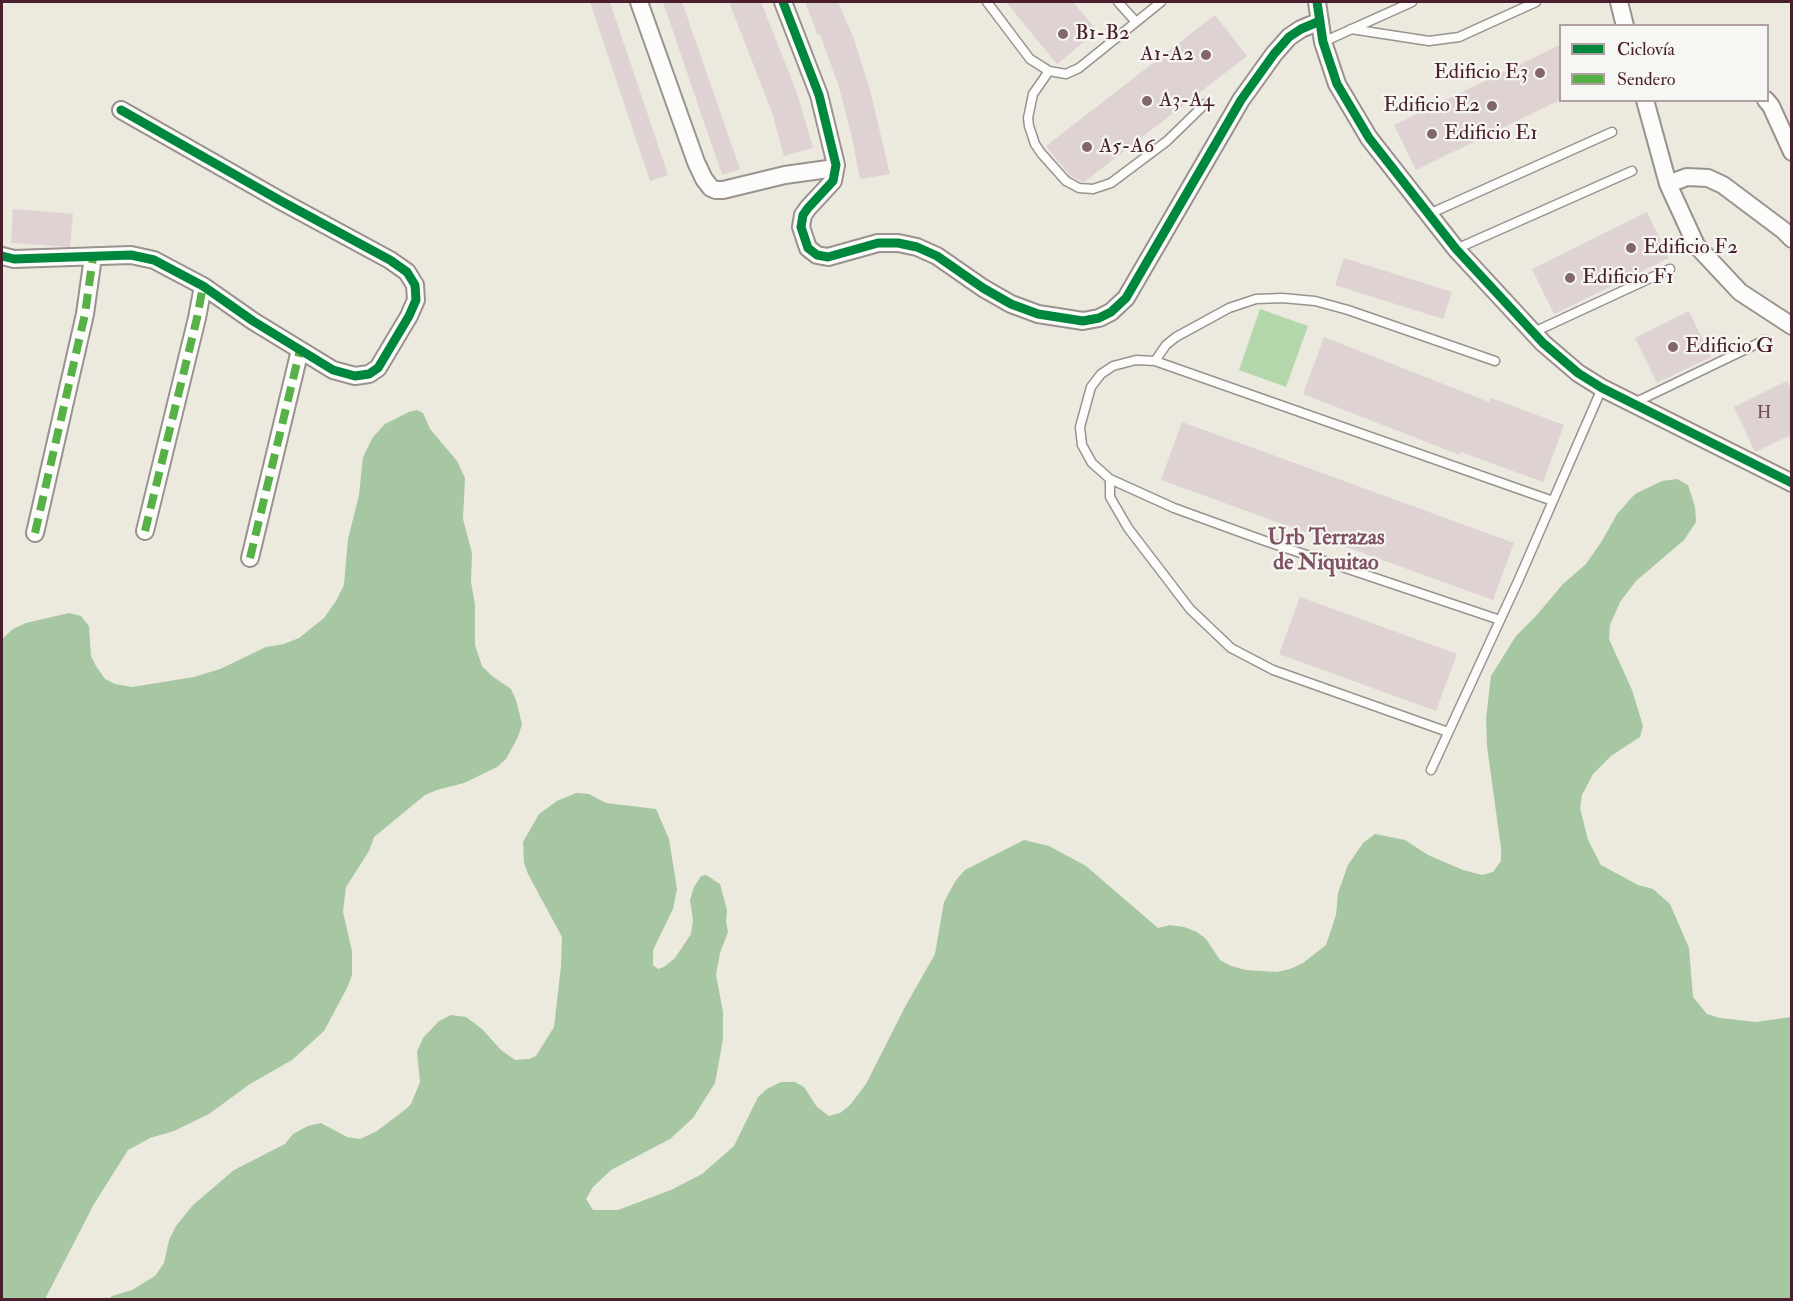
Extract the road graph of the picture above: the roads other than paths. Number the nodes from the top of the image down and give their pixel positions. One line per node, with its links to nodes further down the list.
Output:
1 (639, 2): 22 (street)
2 (783, 2): 22 (street)
3 (987, 2): 15 (lane)
4 (1118, 2): 11 (lane)
5 (1161, 2): 11 (lane)
6 (1317, 2): 10 (street)
7 (1412, 2): 13 (lane)
8 (1536, 2): 13 (lane)
9 (1619, 2): 12 (street)
10 (1320, 21): 14 (street); 22 (street)
11 (1136, 22): 15 (lane)
12 (1624, 24)
13 (1351, 29): 14 (lane)
14 (1323, 42): 25 (street)
15 (1049, 71): 18 (lane)
16 (1646, 102): 24 (street)
17 (1767, 102): 21 (street)
18 (1205, 104)
19 (121, 110): 35 (street)
20 (1612, 132): 25 (lane)
21 (1791, 152)
22 (836, 168)
23 (1632, 171): 27 (lane)
24 (1668, 184): 26 (street); 32 (street)
25 (1429, 214): 27 (street)
26 (1791, 239)
27 (1456, 249): 33 (street)
28 (2, 256): 29 (street)
29 (93, 257): 31 (street); 44 (street)
30 (1670, 269): 33 (lane)
31 (202, 286): 35 (street); 43 (street)
32 (1791, 326)
33 (1534, 332): 38 (street)
34 (1765, 340): 39 (lane)
35 (300, 350): 45 (street)
36 (1155, 361): 37 (lane); 40 (lane); 42 (lane)
37 (1495, 361)
38 (1602, 388): 39 (street); 42 (lane)
39 (1634, 403): 41 (street)
40 (1110, 479): 46 (lane); 47 (lane)
41 (1791, 483)
42 (1552, 501): 46 (lane)
43 (145, 531)
44 (34, 533)
45 (250, 558)
46 (1500, 620): 47 (lane)
47 (1448, 732): 48 (lane)
48 (1431, 770)

